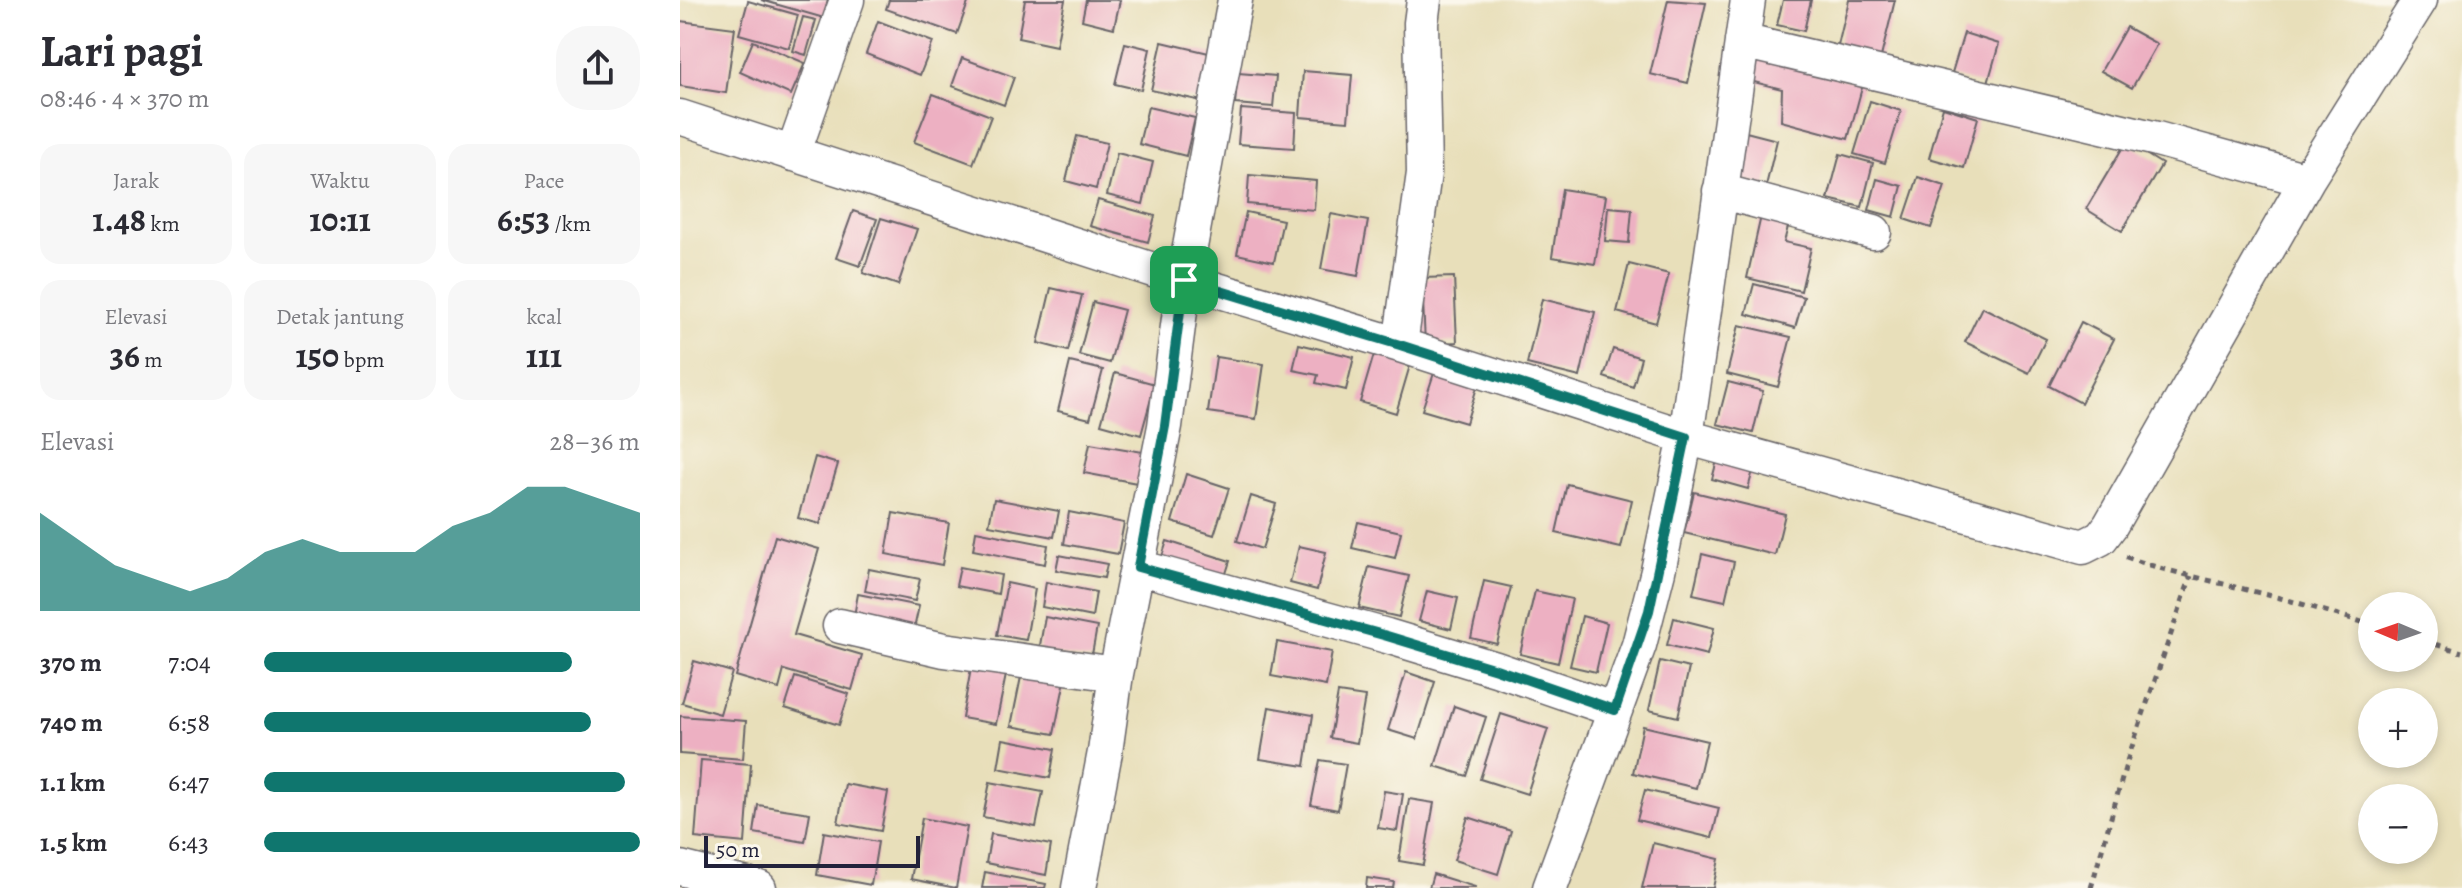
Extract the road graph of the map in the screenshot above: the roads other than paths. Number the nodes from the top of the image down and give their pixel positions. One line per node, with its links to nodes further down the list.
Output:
1 (847, 0): 8 (street)
2 (1235, 0): 12 (street)
3 (1424, 0): 13 (street)
4 (1748, 0): 6 (street)
5 (2420, 0): 9 (street)
6 (1742, 41): 9 (street); 10 (street)
7 (680, 117): 8 (street)
8 (793, 154): 12 (street)
9 (2307, 180): 14 (street)
10 (1720, 191): 11 (street); 14 (street)
11 (1874, 232)
12 (1184, 280): 13 (street); 15 (street)
13 (1400, 345): 14 (street)
14 (1686, 437): 18 (street)
15 (1138, 567): 17 (street); 18 (street)
16 (840, 626): 17 (street)
17 (1116, 674): 21 (street)
18 (1615, 710): 22 (street)
19 (680, 868): 20 (street)
20 (759, 888)
21 (1079, 888)
22 (1550, 888)

